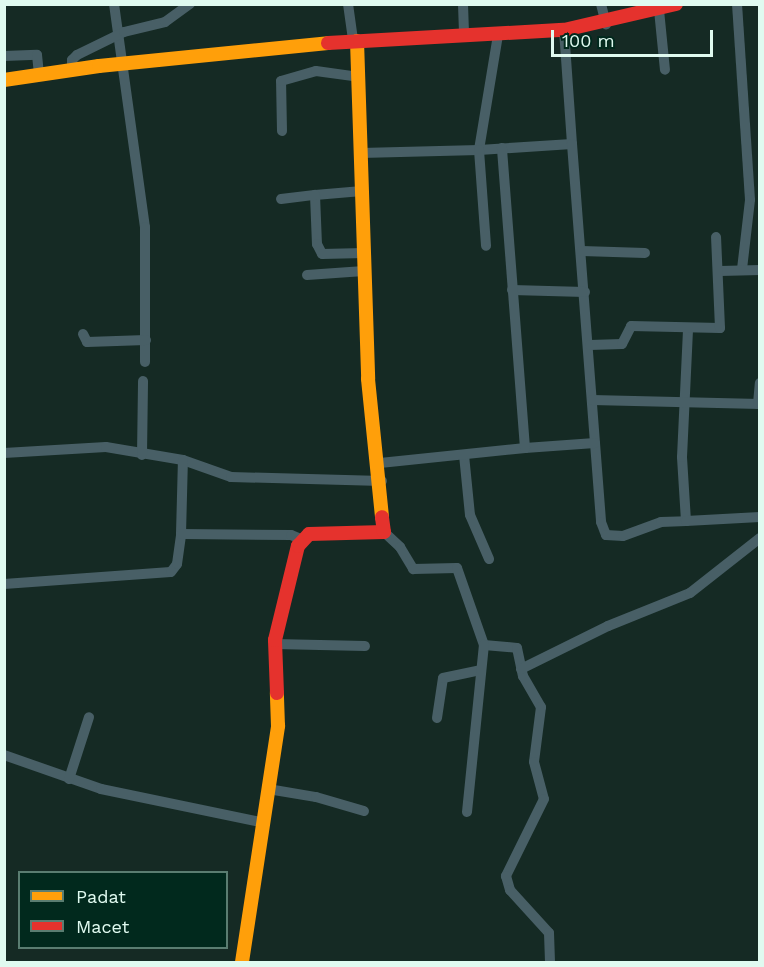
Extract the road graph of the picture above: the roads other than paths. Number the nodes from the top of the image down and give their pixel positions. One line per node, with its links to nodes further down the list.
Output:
1 (114, 4): 11 (street)
2 (190, 4): 11 (street)
3 (348, 4): 14 (street)
4 (463, 4): 10 (street)
5 (601, 4): 9 (street)
6 (676, 4): 8 (street)
7 (737, 4): 35 (street)
8 (661, 19): 9 (street); 19 (street)
9 (606, 24): 12 (street)
10 (464, 35): 13 (street); 14 (street)
11 (116, 36): 16 (street); 18 (street)
12 (564, 37): 13 (street); 23 (street)
13 (498, 38): 25 (street)
14 (356, 41): 16 (street); 17 (street)
15 (4, 56): 20 (street)
16 (122, 64): 18 (street); 44 (street)
17 (359, 69): 22 (street); 26 (street)
18 (72, 70): 20 (street)
19 (665, 70)
20 (39, 75): 21 (street)
21 (4, 81)
22 (282, 131)
23 (572, 144): 24 (street); 32 (street)
24 (502, 148): 25 (street); 40 (street)
25 (479, 150): 26 (street); 31 (street)
26 (361, 153): 27 (street)
27 (362, 191): 28 (street); 33 (street)
28 (315, 195): 29 (street); 33 (street)
29 (281, 199)
30 (716, 237): 38 (street)
31 (486, 246)
32 (582, 251): 34 (street); 41 (street)
33 (364, 253): 37 (street)
34 (645, 253)
35 (742, 269): 36 (street); 38 (street)
36 (759, 270)
37 (364, 271): 39 (street); 58 (street)
38 (720, 271): 42 (street)
39 (307, 275)
40 (512, 290): 41 (street); 53 (street)
41 (585, 292): 45 (street)
42 (688, 329): 45 (street); 50 (street)
43 (83, 334): 44 (street)
44 (146, 340): 46 (street)
45 (590, 345): 49 (street)
46 (145, 362)
47 (143, 381): 55 (street)
48 (759, 383): 51 (street)
49 (592, 400): 50 (street); 52 (street)
50 (686, 400): 51 (street); 61 (street)
51 (759, 404)
52 (595, 443): 53 (street); 61 (street)
53 (525, 448): 56 (street)
54 (4, 453): 55 (street)
55 (142, 455): 57 (street)
56 (464, 455): 58 (street); 66 (street)
57 (183, 460): 59 (street); 63 (street)
58 (380, 463): 59 (street)
59 (382, 481): 62 (street)
60 (759, 517): 61 (street)
61 (686, 521)
62 (384, 532): 65 (street); 69 (street)
63 (181, 534): 65 (street); 67 (street)
64 (759, 538): 71 (street)
65 (302, 539): 68 (street)
66 (489, 559)
67 (4, 584)
68 (275, 644): 70 (street); 77 (street)
69 (484, 645): 71 (street); 72 (street)
70 (365, 646)
71 (521, 669): 82 (street)
72 (480, 670): 74 (street); 79 (street)
73 (89, 717): 76 (street)
74 (437, 718)
75 (4, 755): 76 (street)
76 (69, 778): 80 (street)
77 (267, 789): 78 (street); 80 (street)
78 (364, 811)
79 (467, 812)
80 (261, 822): 81 (street)
81 (242, 963)
82 (550, 963)

